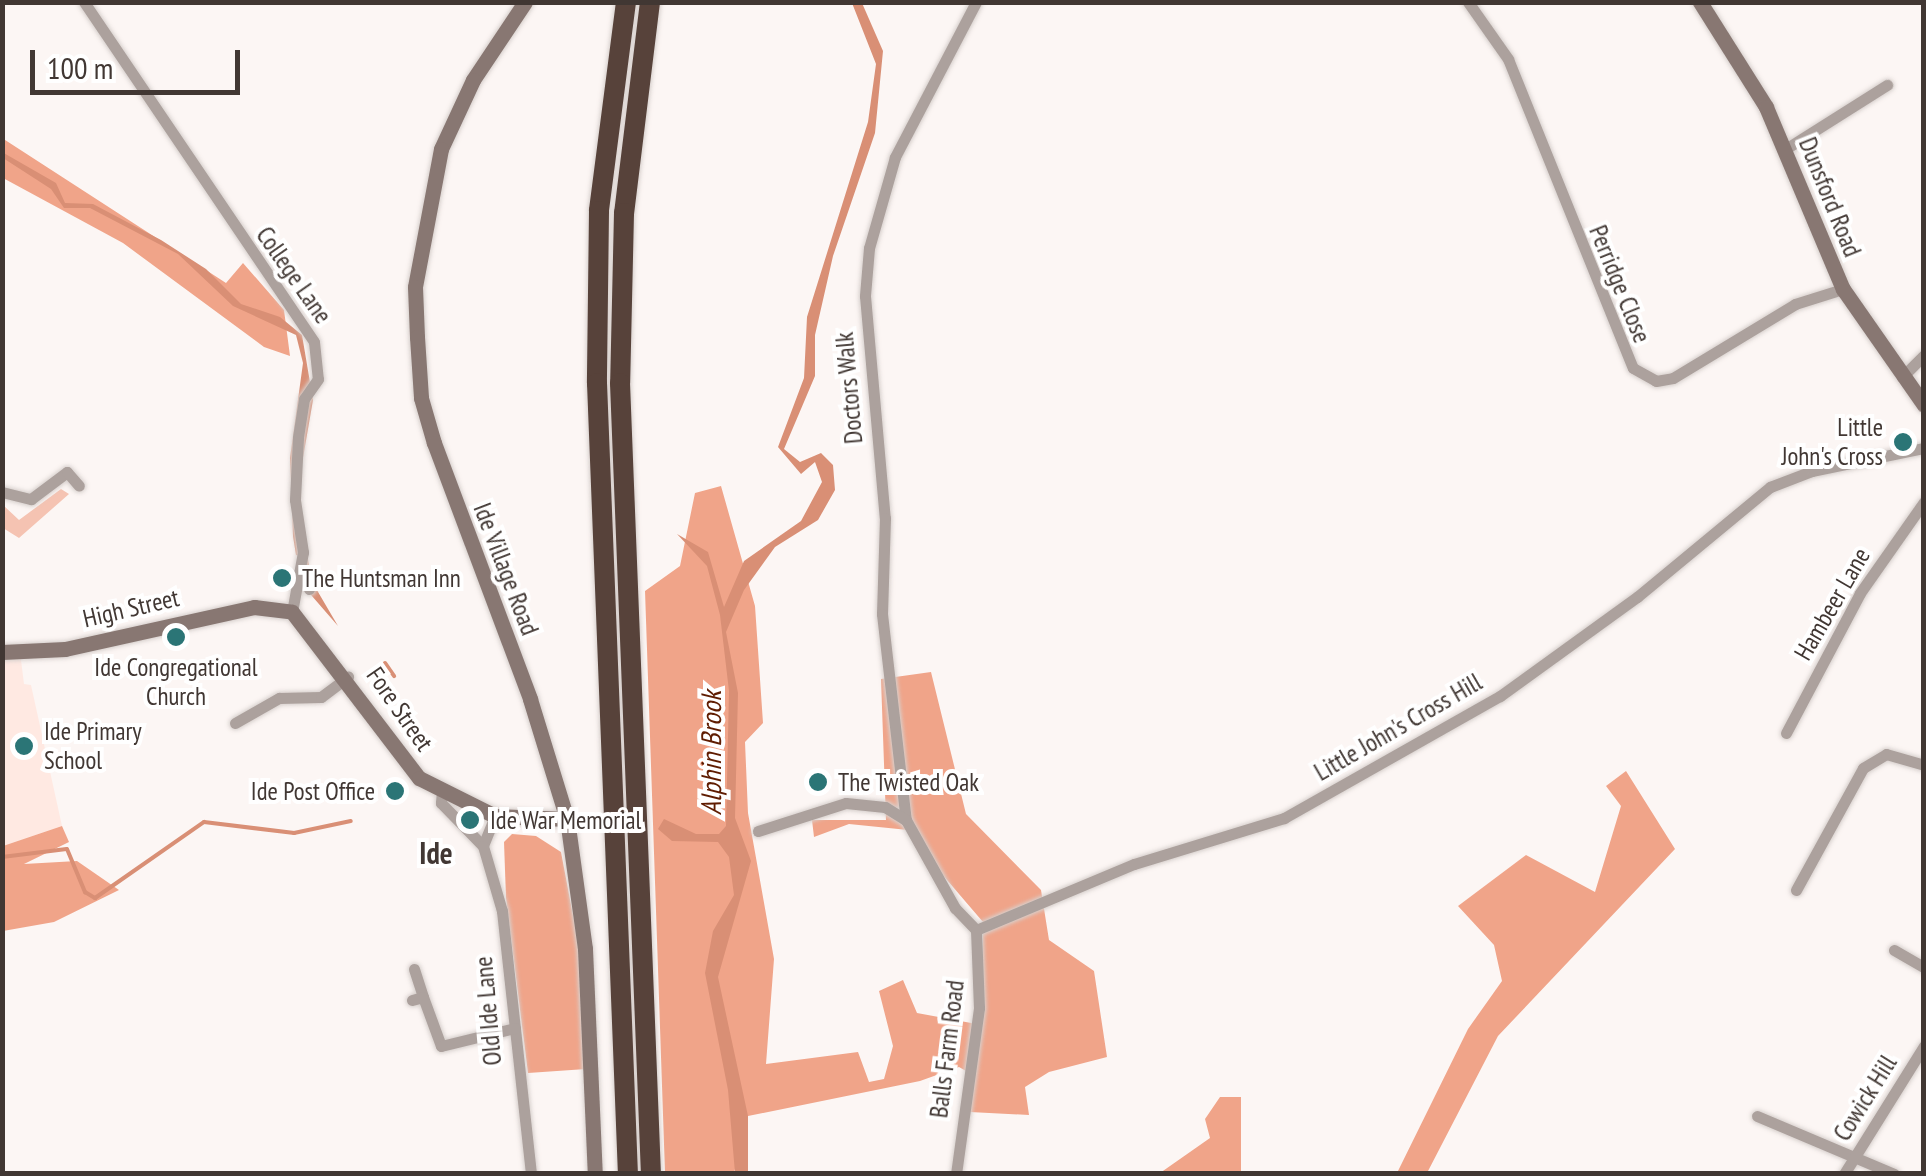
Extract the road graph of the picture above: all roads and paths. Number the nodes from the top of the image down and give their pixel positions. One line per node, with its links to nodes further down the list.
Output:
1 (84, 2): 18 (street, College Lane)
2 (525, 2): 28 (street, Ide Village Road)
3 (626, 2): 43 (highway)
4 (650, 2): 44 (highway)
5 (976, 2): 25 (street, Doctors Walk)
6 (1468, 2): 10 (street, Perridge Close)
7 (1700, 2): 9 (street, Dunsford Road)
8 (1887, 85): 9 (street)
9 (1784, 150): 10 (street, Dunsford Road)
10 (1843, 289): 12 (street, Dunsford Road)
11 (1924, 355): 12 (street)
12 (1902, 378): 13 (street, Dunsford Road)
13 (1924, 405)
14 (1923, 448): 33 (street, Little John's Cross Hill)
15 (80, 486): 16 (street)
16 (2, 492)
17 (1924, 502): 22 (street, Hambeer Lane)
18 (292, 612): 19 (street, High Street); 20 (street, Fore Street)
19 (2, 652)
20 (348, 678): 21 (street); 24 (street, Fore Street)
21 (235, 723)
22 (1786, 733)
23 (1924, 765): 32 (street)
24 (442, 791): 27 (street, Fore Street); 31 (street, Old Ide Lane)
25 (904, 792): 26 (street); 29 (street)
26 (885, 807): 29 (street); 30 (street)
27 (494, 816): 28 (street, Fore Street); 31 (street)
28 (566, 819): 42 (street, Ide Village Road)
29 (906, 820): 33 (street)
30 (758, 831)
31 (483, 846): 37 (street, Old Ide Lane)
32 (1796, 890)
33 (976, 930): 45 (street, Balls Farm Road)
34 (1894, 950): 35 (street)
35 (1924, 967)
36 (414, 970): 37 (street)
37 (515, 1028): 41 (street, Old Ide Lane)
38 (1924, 1046): 40 (street, Cowick Hill)
39 (1757, 1116): 40 (street)
40 (1856, 1156): 46 (street, Cowick Hill); 47 (street)
41 (531, 1174)
42 (595, 1174)
43 (628, 1174)
44 (651, 1174)
45 (956, 1174)
46 (1844, 1174)
47 (1894, 1174)

